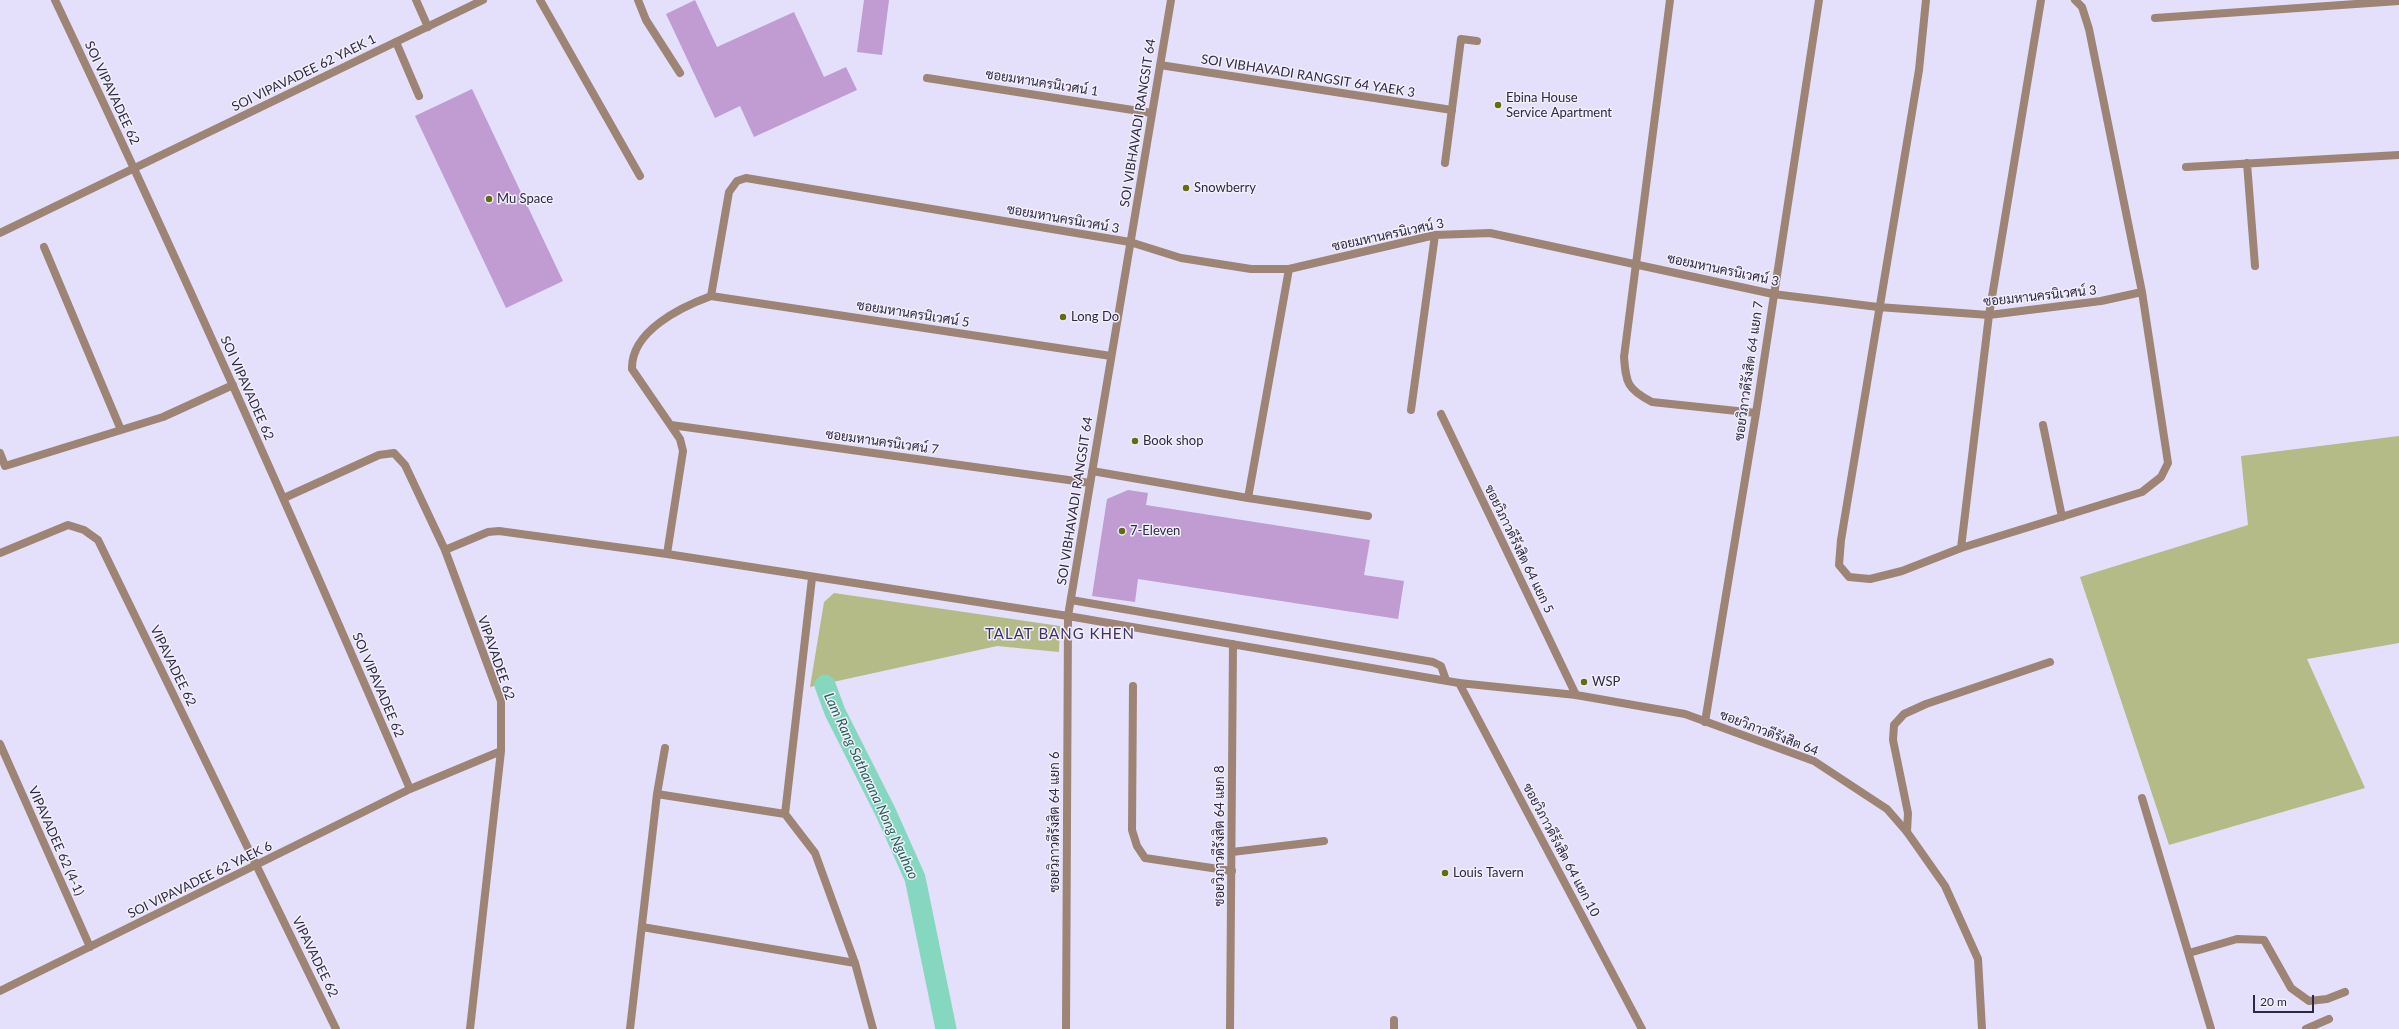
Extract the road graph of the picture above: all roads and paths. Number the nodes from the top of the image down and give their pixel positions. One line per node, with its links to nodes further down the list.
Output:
1 (55, 0): 27 (street, SOI VIPAVADEE 62)
2 (416, 0): 14 (street)
3 (483, 0): 14 (street, SOI VIPAVADEE 62 YAEK 1)
4 (540, 0): 28 (street)
5 (638, 0): 18 (street)
6 (1171, 0): 17 (street, SOI VIBHAVADI RANGSIT 64)
7 (1670, 0): 33 (street)
8 (1819, 0): 37 (street, ซอยวิภาวดีรังสิต 64 แยก 7)
9 (1926, 0): 39 (street)
10 (2041, 0): 40 (street)
11 (2075, 0): 36 (street)
12 (2399, 2): 13 (street)
13 (2155, 18)
14 (428, 27): 16 (street, SOI VIPAVADEE 62 YAEK 1)
15 (1477, 41): 21 (street)
16 (396, 42): 20 (street); 27 (street, SOI VIPAVADEE 62 YAEK 1)
17 (1160, 65): 21 (street, SOI VIBHAVADI RANGSIT 64 YAEK 3); 22 (street, SOI VIBHAVADI RANGSIT 64)
18 (680, 73)
19 (927, 78): 22 (street, ซอยมหานครนิเวศน์ 1)
20 (418, 96)
21 (1452, 110): 24 (street)
22 (1152, 112): 31 (street, SOI VIBHAVADI RANGSIT 64)
23 (2399, 155): 25 (street)
24 (1446, 163)
25 (2247, 163): 26 (street); 34 (street)
26 (2186, 167)
27 (135, 168): 29 (street, SOI VIPAVADEE 62 YAEK 1); 42 (street, SOI VIPAVADEE 62)
28 (640, 176)
29 (0, 233)
30 (1435, 236): 33 (street, ซอยมหานครนิเวศน์ 3); 35 (street, ซอยมหานครนิเวศน์ 3); 43 (street)
31 (1130, 242): 35 (street, ซอยมหานครนิเวศน์ 3); 38 (street, ซอยมหานครนิเวศน์ 3); 41 (street, SOI VIBHAVADI RANGSIT 64)
32 (44, 247): 48 (street)
33 (1636, 262): 37 (street, ซอยมหานครนิเวศน์ 3); 44 (street)
34 (2255, 266)
35 (1289, 268): 53 (street)
36 (2142, 292): 40 (street, ซอยมหานครนิเวศน์ 3); 55 (street)
37 (1773, 294): 39 (street, ซอยมหานครนิเวศน์ 3); 44 (street, ซอยวิภาวดีรังสิต 64 แยก 7)
38 (712, 296): 41 (street, ซอยมหานครนิเวศน์ 5); 46 (street)
39 (1878, 307): 40 (street, ซอยมหานครนิเวศน์ 3); 56 (street)
40 (1989, 315): 56 (street)
41 (1111, 356): 50 (street, SOI VIBHAVADI RANGSIT 64)
42 (233, 385): 48 (street); 52 (street, SOI VIPAVADEE 62)
43 (1411, 410)
44 (1756, 413): 69 (street, ซอยวิภาวดีรังสิต 64 แยก 7)
45 (1441, 414): 68 (street, ซอยวิภาวดีรังสิต 64 แยก 5)
46 (671, 425): 51 (street, ซอยมหานครนิเวศน์ 7); 59 (street)
47 (2043, 425): 55 (street)
48 (121, 430): 49 (street)
49 (0, 453)
50 (1092, 471): 51 (street, SOI VIBHAVADI RANGSIT 64); 53 (street)
51 (1090, 483): 61 (street, SOI VIBHAVADI RANGSIT 64)
52 (284, 498): 57 (street, VIPAVADEE 62); 73 (street, SOI VIPAVADEE 62)
53 (1248, 498): 54 (street)
54 (1368, 516)
55 (2062, 517): 56 (street)
56 (1961, 548)
57 (445, 550): 59 (street); 72 (street, VIPAVADEE 62)
58 (0, 553): 80 (street, VIPAVADEE 62)
59 (667, 554): 60 (street)
60 (812, 578): 62 (street); 76 (street)
61 (1071, 600): 62 (street, SOI VIBHAVADI RANGSIT 64); 65 (street)
62 (1068, 616): 63 (street); 93 (street, ซอยวิภาวดีรังสิต 64 แยก 6)
63 (1233, 644): 65 (street); 79 (street, ซอยวิภาวดีรังสิต 64 แยก 8)
64 (2050, 662): 77 (street)
65 (1446, 680): 66 (street)
66 (1459, 683): 68 (street, ซอยวิภาวดีรังสิต 64); 95 (street, ซอยวิภาวดีรังสิต 64 แยก 10)
67 (1133, 686): 81 (street)
68 (1576, 695): 69 (street, ซอยวิภาวดีรังสิต 64)
69 (1706, 722): 77 (street, ซอยวิภาวดีรังสิต 64)
70 (0, 744): 83 (street, VIPAVADEE 62 (4-1))
71 (664, 748): 74 (street)
72 (501, 751): 73 (street, SOI VIPAVADEE 62 YAEK 6); 90 (street, VIPAVADEE 62)
73 (410, 789): 80 (street, SOI VIPAVADEE 62 YAEK 6)
74 (657, 794): 76 (street); 82 (street)
75 (2142, 798): 84 (street)
76 (785, 814): 85 (street)
77 (1907, 832): 96 (street, ซอยวิภาวดีรังสิต 64)
78 (1324, 841): 79 (street)
79 (1232, 852): 81 (street, ซอยวิภาวดีรังสิต 64 แยก 8)
80 (257, 865): 83 (street, SOI VIPAVADEE 62 YAEK 6); 89 (street, VIPAVADEE 62)
81 (1232, 871): 94 (street, ซอยวิภาวดีรังสิต 64 แยก 8)
82 (642, 928): 85 (street); 91 (street)
83 (90, 947): 86 (street, SOI VIPAVADEE 62 YAEK 6)
84 (2188, 953): 87 (street); 97 (street)
85 (855, 963): 92 (street)
86 (0, 991)
87 (2345, 992)
88 (2329, 1019): 98 (street)
89 (336, 1029)
90 (470, 1029)
91 (630, 1029)
92 (873, 1029)
93 (1066, 1029)
94 (1230, 1029)
95 (1642, 1029)
96 (1982, 1029)
97 (2211, 1029)
98 (2306, 1029)

